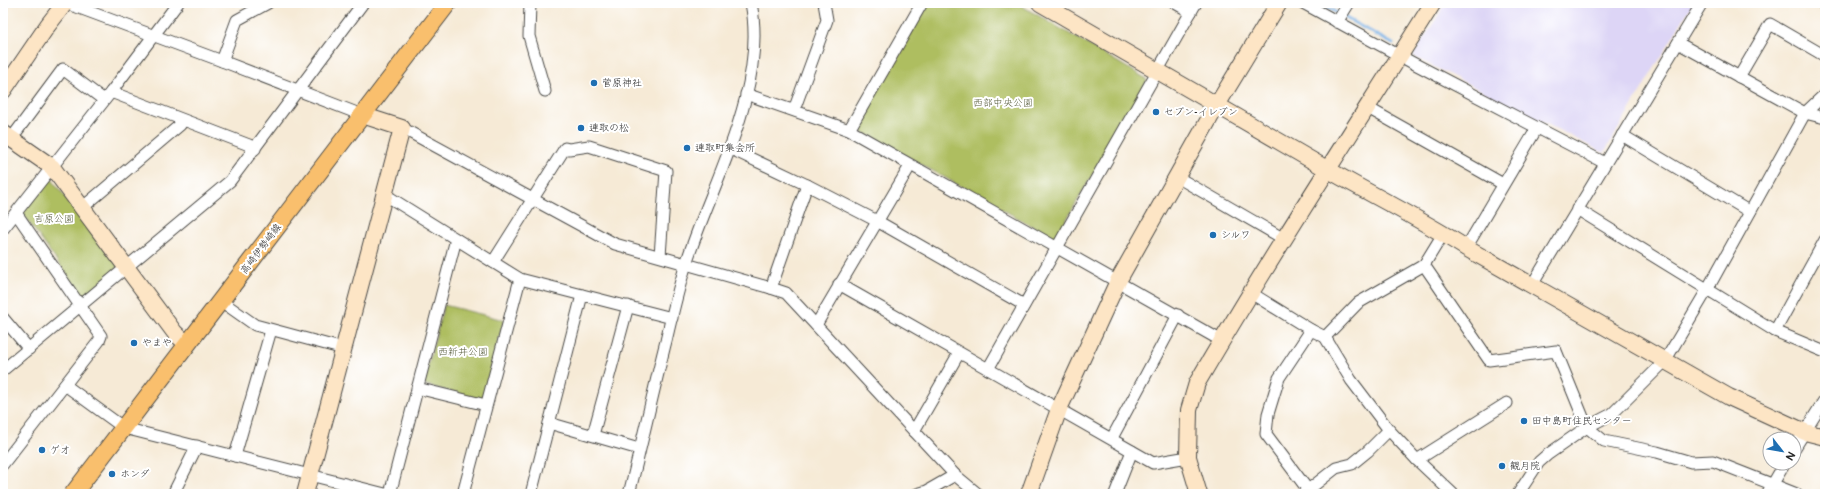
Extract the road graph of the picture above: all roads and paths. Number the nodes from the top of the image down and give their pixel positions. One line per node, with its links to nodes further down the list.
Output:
1 (66, 3): 21 (street); 28 (street)
2 (178, 3): 21 (street)
3 (268, 3): 25 (street)
4 (363, 3): 29 (street)
5 (448, 3): 38 (main road, 高崎伊勢崎線)
6 (530, 3): 30 (street)
7 (751, 3): 31 (street)
8 (824, 3): 36 (street)
9 (922, 3): 43 (street)
10 (1040, 3): 26 (street)
11 (1175, 3): 19 (street)
12 (1279, 3): 34 (street)
13 (1303, 3): 20 (street)
14 (1349, 3): 20 (street)
15 (1433, 3): 23 (street)
16 (1702, 3): 22 (street)
17 (1822, 3): 18 (street)
18 (1825, 5)
19 (1193, 7): 26 (street)
20 (1337, 22): 23 (street)
21 (152, 35): 25 (street); 33 (street)
22 (1678, 43): 27 (street); 44 (street)
23 (1400, 56): 35 (street); 42 (street)
24 (1825, 56): 27 (street)
25 (222, 61): 29 (street)
26 (1158, 70): 34 (street); 67 (street)
27 (1739, 78): 37 (street)
28 (3, 91)
29 (299, 91): 38 (street); 47 (street)
30 (545, 91)
31 (746, 94): 36 (street); 46 (street)
32 (1825, 94): 37 (street)
33 (107, 96): 40 (street); 45 (street); 50 (street)
34 (1217, 105): 51 (street); 52 (street)
35 (1368, 108): 51 (street); 53 (street)
36 (794, 110): 43 (street)
37 (1805, 113): 39 (street); 59 (street)
38 (362, 115): 41 (street); 82 (main road, 高崎伊勢崎線)
39 (1825, 118)
40 (183, 121): 47 (street); 57 (street)
41 (402, 128): 55 (street); 56 (street)
42 (1537, 128): 48 (street); 53 (street)
43 (849, 130): 49 (street)
44 (1622, 135): 48 (street); 59 (street)
45 (6, 138): 50 (street)
46 (729, 148): 54 (street); 71 (street)
47 (255, 149): 73 (street)
48 (1605, 163): 58 (street)
49 (910, 166): 61 (street); 67 (street)
50 (52, 167): 57 (street); 60 (street)
51 (1327, 169): 63 (street); 65 (street)
52 (1177, 177): 65 (street); 75 (street)
53 (1504, 184): 68 (street)
54 (807, 185): 61 (street); 78 (street)
55 (384, 194): 64 (street); 97 (street)
56 (532, 198): 69 (street); 69 (street); 70 (street)
57 (82, 208): 73 (street)
58 (1578, 209): 77 (street); 79 (street)
59 (1750, 212): 79 (street)
60 (16, 213): 62 (street); 84 (street)
61 (877, 220): 76 (street); 83 (street)
62 (3, 229)
63 (1443, 234): 68 (street); 72 (street)
64 (456, 239): 70 (street); 104 (street)
65 (1284, 240): 80 (street)
66 (1825, 240): 92 (street)
67 (1057, 246): 75 (street); 83 (street)
68 (1466, 248): 77 (street)
69 (660, 256): 71 (street)
70 (493, 262): 74 (street)
71 (686, 264): 78 (street); 88 (street)
72 (1424, 265): 93 (street); 110 (street)
73 (126, 268): 84 (street); 95 (street)
74 (520, 279): 81 (street); 107 (street)
75 (1118, 281): 86 (street); 108 (street)
76 (839, 284): 89 (street); 99 (street)
77 (1532, 285): 100 (street)
78 (771, 288): 89 (street)
79 (1707, 290): 92 (street); 100 (street)
80 (1251, 293): 91 (street); 94 (street)
81 (582, 295): 85 (street); 109 (street)
82 (221, 301): 90 (street); 95 (main road, 高崎伊勢崎線)
83 (1024, 305): 101 (street)
84 (80, 306): 96 (street); 103 (street)
85 (628, 306): 88 (street); 115 (street)
86 (1178, 315): 94 (street); 118 (street)
87 (3, 318): 96 (street)
88 (672, 318): 120 (street)
89 (816, 325): 113 (street)
90 (271, 330): 97 (street); 122 (street)
91 (1310, 330): 93 (street); 130 (street)
92 (1775, 331): 98 (street)
93 (1325, 337): 112 (street)
94 (1222, 340): 123 (street)
95 (188, 344): 111 (main road, 高崎伊勢崎線)
96 (29, 349): 102 (street)
97 (344, 349): 128 (street)
98 (1825, 352)
99 (959, 353): 101 (street); 113 (street)
100 (1665, 361): 110 (street); 114 (street)
101 (988, 369): 108 (street)
102 (3, 370)
103 (65, 385): 111 (street); 125 (street)
104 (417, 388): 107 (street); 135 (street)
105 (1825, 399): 114 (street)
106 (1507, 403): 124 (street)
107 (486, 404): 136 (street)
108 (1058, 409): 118 (street); 141 (street)
109 (549, 423): 115 (street); 137 (street)
110 (1587, 427): 129 (street); 145 (street)
111 (124, 428): 119 (street); 131 (main road, 高崎伊勢崎線)
112 (1389, 430): 124 (street); 130 (street)
113 (914, 431): 127 (street)
114 (1805, 432): 116 (street); 117 (street)
115 (593, 435): 120 (street)
116 (1802, 437)
117 (1825, 437)
118 (1112, 438): 121 (street)
119 (197, 446): 122 (street); 132 (street)
120 (639, 449): 138 (street)
121 (1132, 451): 123 (street); 142 (street)
122 (235, 456): 128 (street)
123 (1188, 457): 143 (street)
124 (1417, 460): 144 (street)
125 (3, 464)
126 (1780, 471): 129 (street)
127 (955, 474): 139 (street); 140 (street)
128 (310, 475): 133 (street); 134 (street)
129 (1769, 489): 146 (street)
130 (1307, 492)
131 (73, 494)
132 (173, 494)
133 (305, 494)
134 (385, 494)
135 (390, 494)
136 (463, 494)
137 (531, 494)
138 (629, 494)
139 (917, 494)
140 (978, 494)
141 (1029, 494)
142 (1115, 494)
143 (1199, 494)
144 (1453, 494)
145 (1518, 494)
146 (1797, 494)

